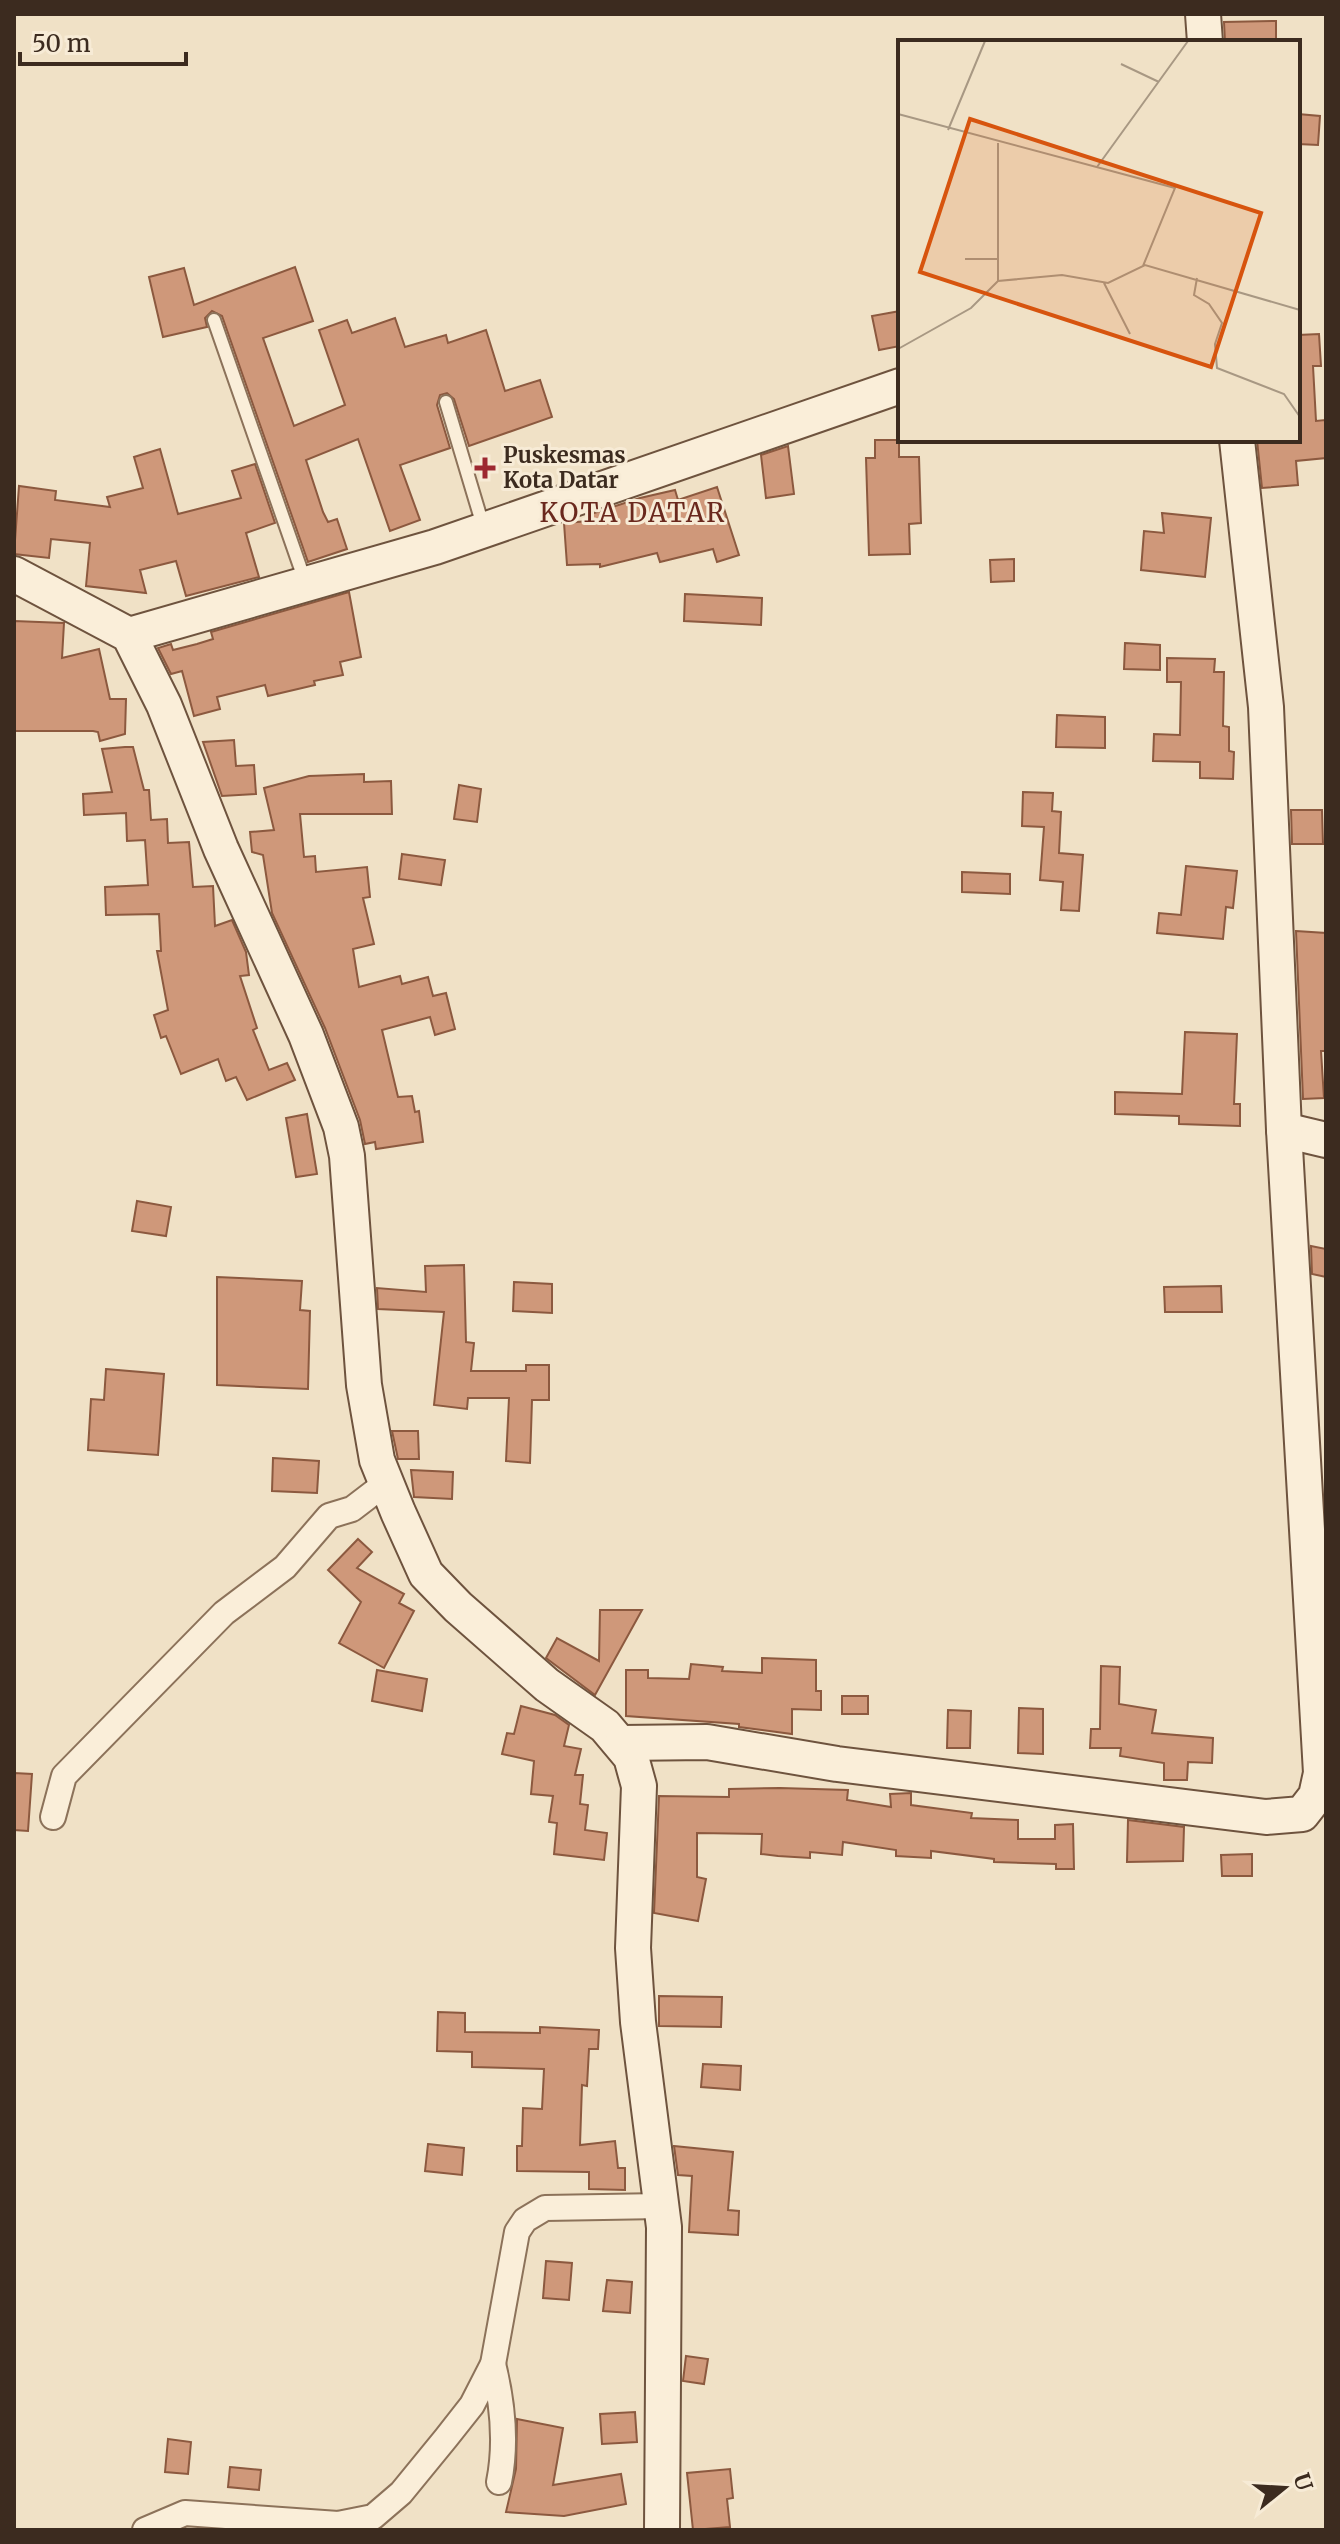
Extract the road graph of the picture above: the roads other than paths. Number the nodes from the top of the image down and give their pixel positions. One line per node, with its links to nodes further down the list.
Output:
1 (1203, 14): 2 (street)
2 (1205, 40)
3 (214, 320): 9 (lane)
4 (898, 387): 7 (street)
5 (446, 402): 7 (lane)
6 (1237, 442): 11 (street)
7 (484, 529): 9 (street)
8 (14, 574): 10 (street)
9 (305, 582): 10 (street)
10 (129, 635): 13 (street)
11 (1284, 1130): 12 (street); 14 (street)
12 (1326, 1140)
13 (386, 1483): 14 (street); 15 (street)
14 (622, 1743): 16 (street)
15 (53, 1817)
16 (661, 2206): 17 (street); 20 (street)
17 (493, 2364): 18 (street); 19 (street)
18 (499, 2482)
19 (145, 2530)
20 (662, 2530)

